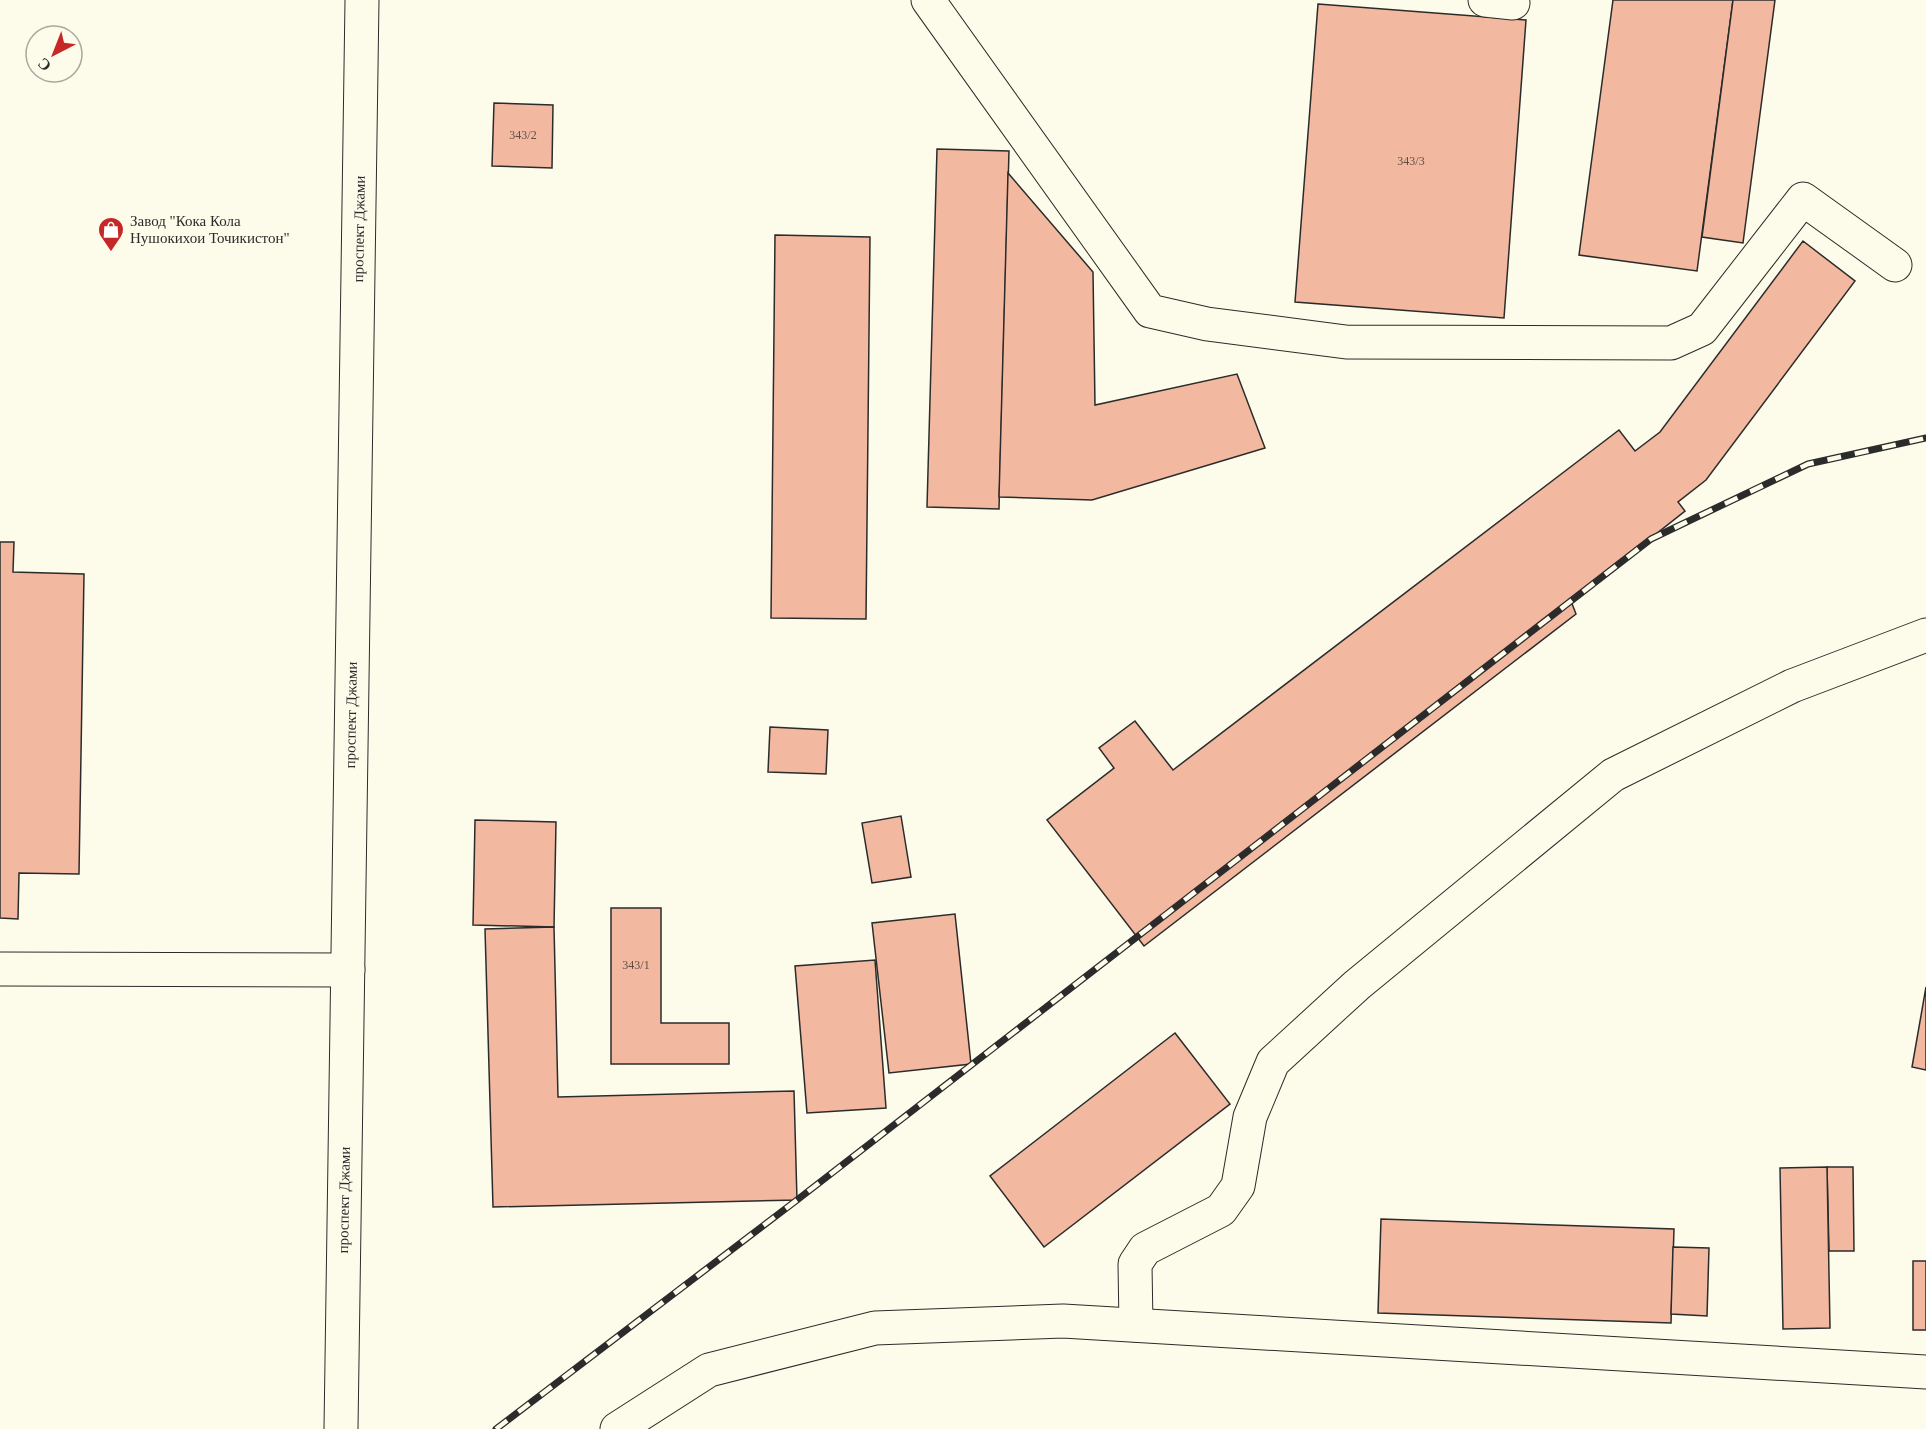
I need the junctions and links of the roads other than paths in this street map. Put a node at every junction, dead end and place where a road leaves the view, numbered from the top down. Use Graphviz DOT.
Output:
graph roads {
  1 [pos="362,0"];
  2 [pos="928,0"];
  3 [pos="1895,265"];
  4 [pos="1926,635"];
  5 [pos="0,969"];
  6 [pos="348,970"];
  7 [pos="1136,1325"];
  8 [pos="1926,1372"];
  9 [pos="340,1429"];
  10 [pos="617,1429"];
  1 -- 6 [label="street, проспект Джами"];
  2 -- 3 [label="street"];
  4 -- 7 [label="street"];
  5 -- 6 [label="street"];
  6 -- 9 [label="street, проспект Джами"];
  7 -- 8 [label="street"];
  7 -- 10 [label="street"];
}
